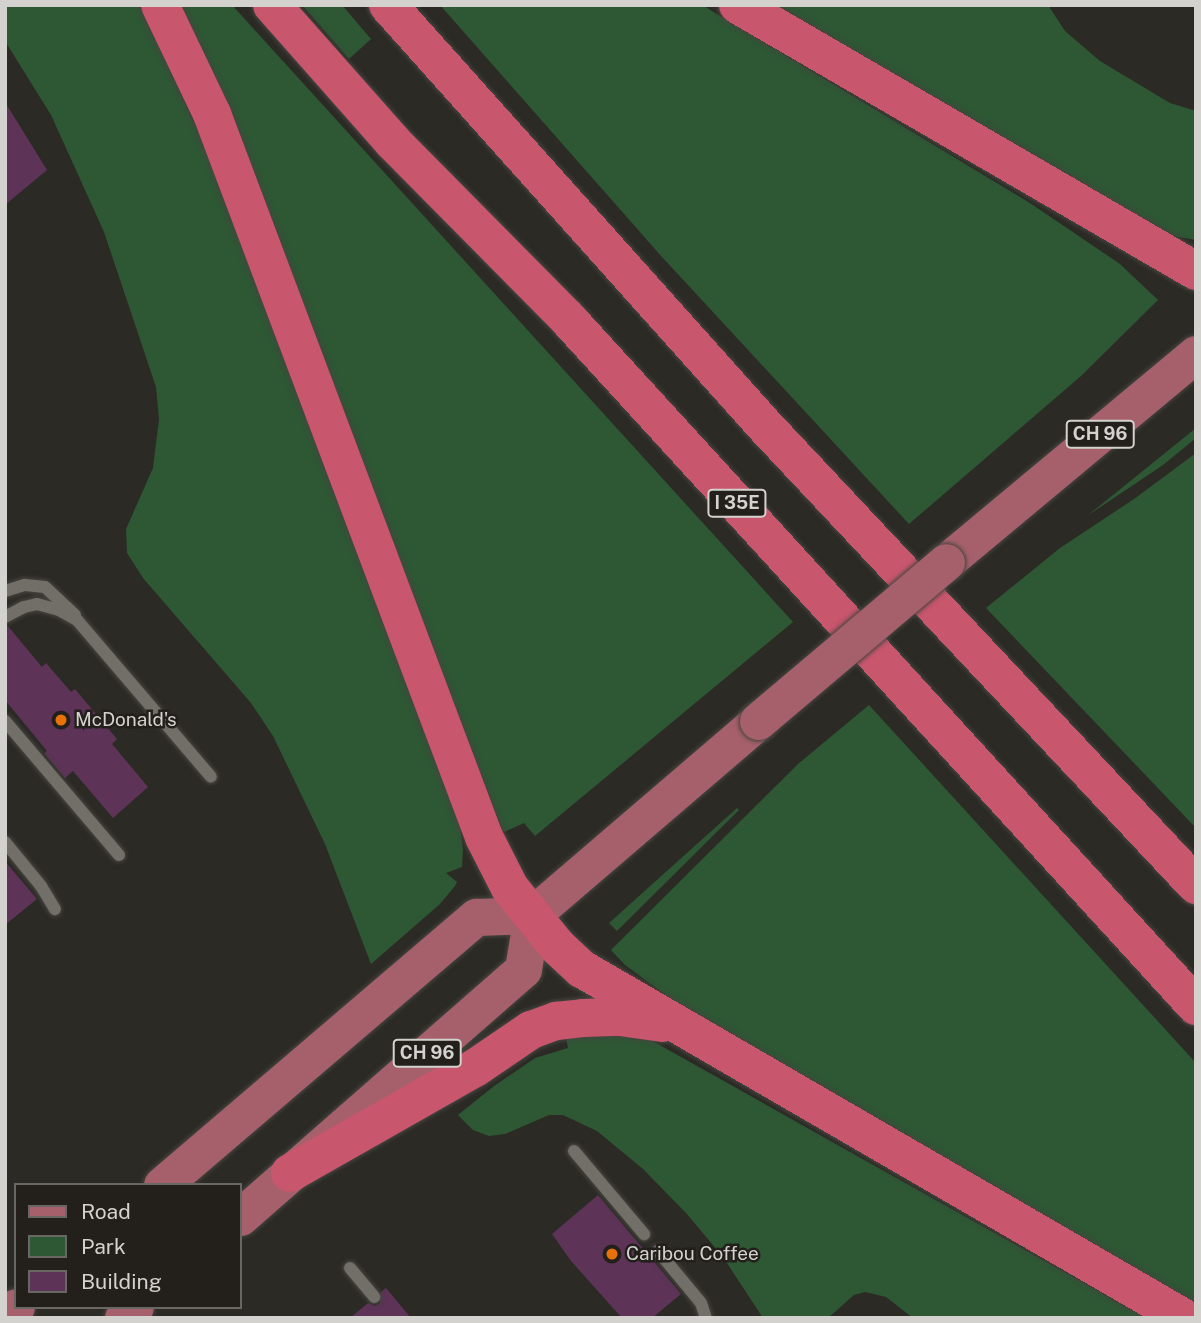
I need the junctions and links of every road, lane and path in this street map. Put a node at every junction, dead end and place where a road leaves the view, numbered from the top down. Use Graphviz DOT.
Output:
graph roads {
  1 [pos="160,5"];
  2 [pos="272,5"];
  3 [pos="388,5"];
  4 [pos="738,5"];
  5 [pos="1196,271"];
  6 [pos="1196,354"];
  7 [pos="5,591"];
  8 [pos="5,617"];
  9 [pos="88,631"];
  10 [pos="5,721"];
  11 [pos="211,777"];
  12 [pos="5,842"];
  13 [pos="119,855"];
  14 [pos="1196,885"];
  15 [pos="55,909"];
  16 [pos="532,915"];
  17 [pos="1196,1006"];
  18 [pos="678,1025"];
  19 [pos="574,1151"];
  20 [pos="290,1173"];
  21 [pos="164,1183"];
  22 [pos="242,1215"];
  23 [pos="644,1234"];
  24 [pos="658,1251"];
  25 [pos="350,1268"];
  26 [pos="374,1297"];
  27 [pos="706,1318"];
  28 [pos="1184,1318"];
  1 -- 16 [label="highway"];
  2 -- 17 [label="highway, I 35E"];
  3 -- 14 [label="highway"];
  4 -- 5 [label="highway"];
  6 -- 16 [label="main road, CH 96, bridge"];
  7 -- 9 [label="lane"];
  8 -- 9 [label="lane"];
  9 -- 11 [label="lane"];
  10 -- 13 [label="lane"];
  12 -- 15 [label="lane"];
  16 -- 18 [label="highway"];
  16 -- 20 [label="main road, CH 96"];
  16 -- 21 [label="main road"];
  18 -- 20 [label="highway"];
  18 -- 28 [label="highway"];
  19 -- 23 [label="lane"];
  20 -- 22 [label="main road, CH 96"];
  24 -- 27 [label="lane"];
  25 -- 26 [label="lane"];
}
